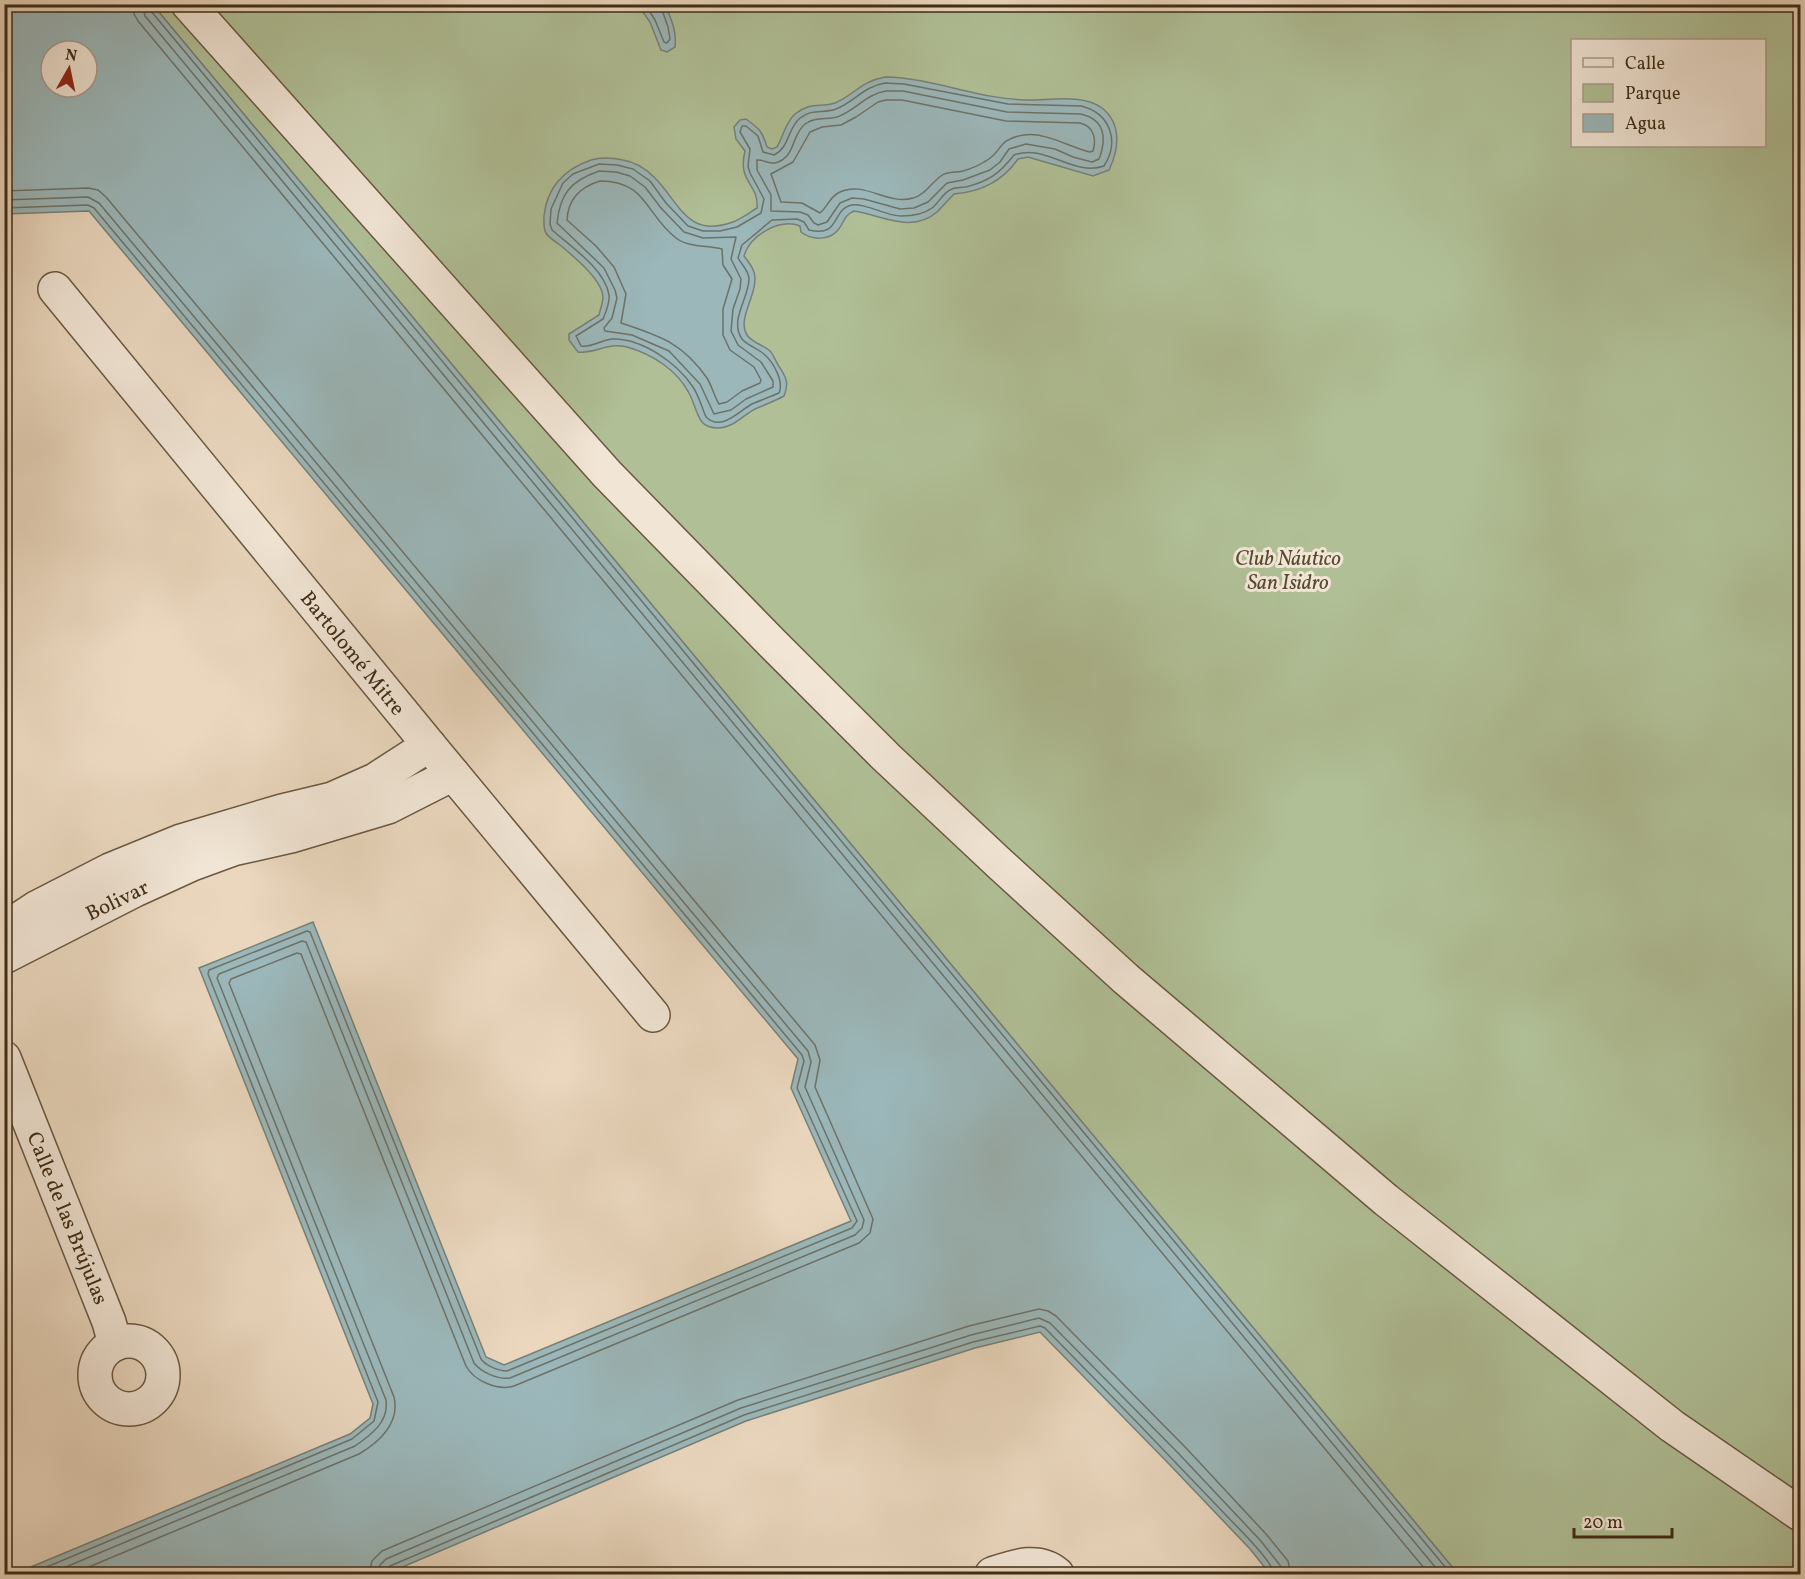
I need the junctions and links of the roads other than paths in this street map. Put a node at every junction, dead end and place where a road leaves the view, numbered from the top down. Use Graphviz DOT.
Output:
graph roads {
  1 [pos="188,4"];
  2 [pos="56,289"];
  3 [pos="429,745"];
  4 [pos="453,774"];
  5 [pos="230,838"];
  6 [pos="4,929"];
  7 [pos="4,957"];
  8 [pos="653,1015"];
  9 [pos="4,1058"];
  10 [pos="115,1344"];
  11 [pos="1800,1514"];
  12 [pos="1045,1569"];
  13 [pos="992,1575"];
  1 -- 11 [label="street"];
  2 -- 3 [label="street, Bartolomé Mitre"];
  3 -- 4 [label="street, Bartolomé Mitre"];
  3 -- 5 [label="street, Bolivar"];
  4 -- 5 [label="street, Bolivar"];
  4 -- 8 [label="street, Bartolomé Mitre"];
  5 -- 6 [label="street, Bolivar"];
  5 -- 7 [label="street, Bolivar"];
  9 -- 10 [label="street, Calle de las Brújulas"];
  12 -- 13 [label="street"];
}
